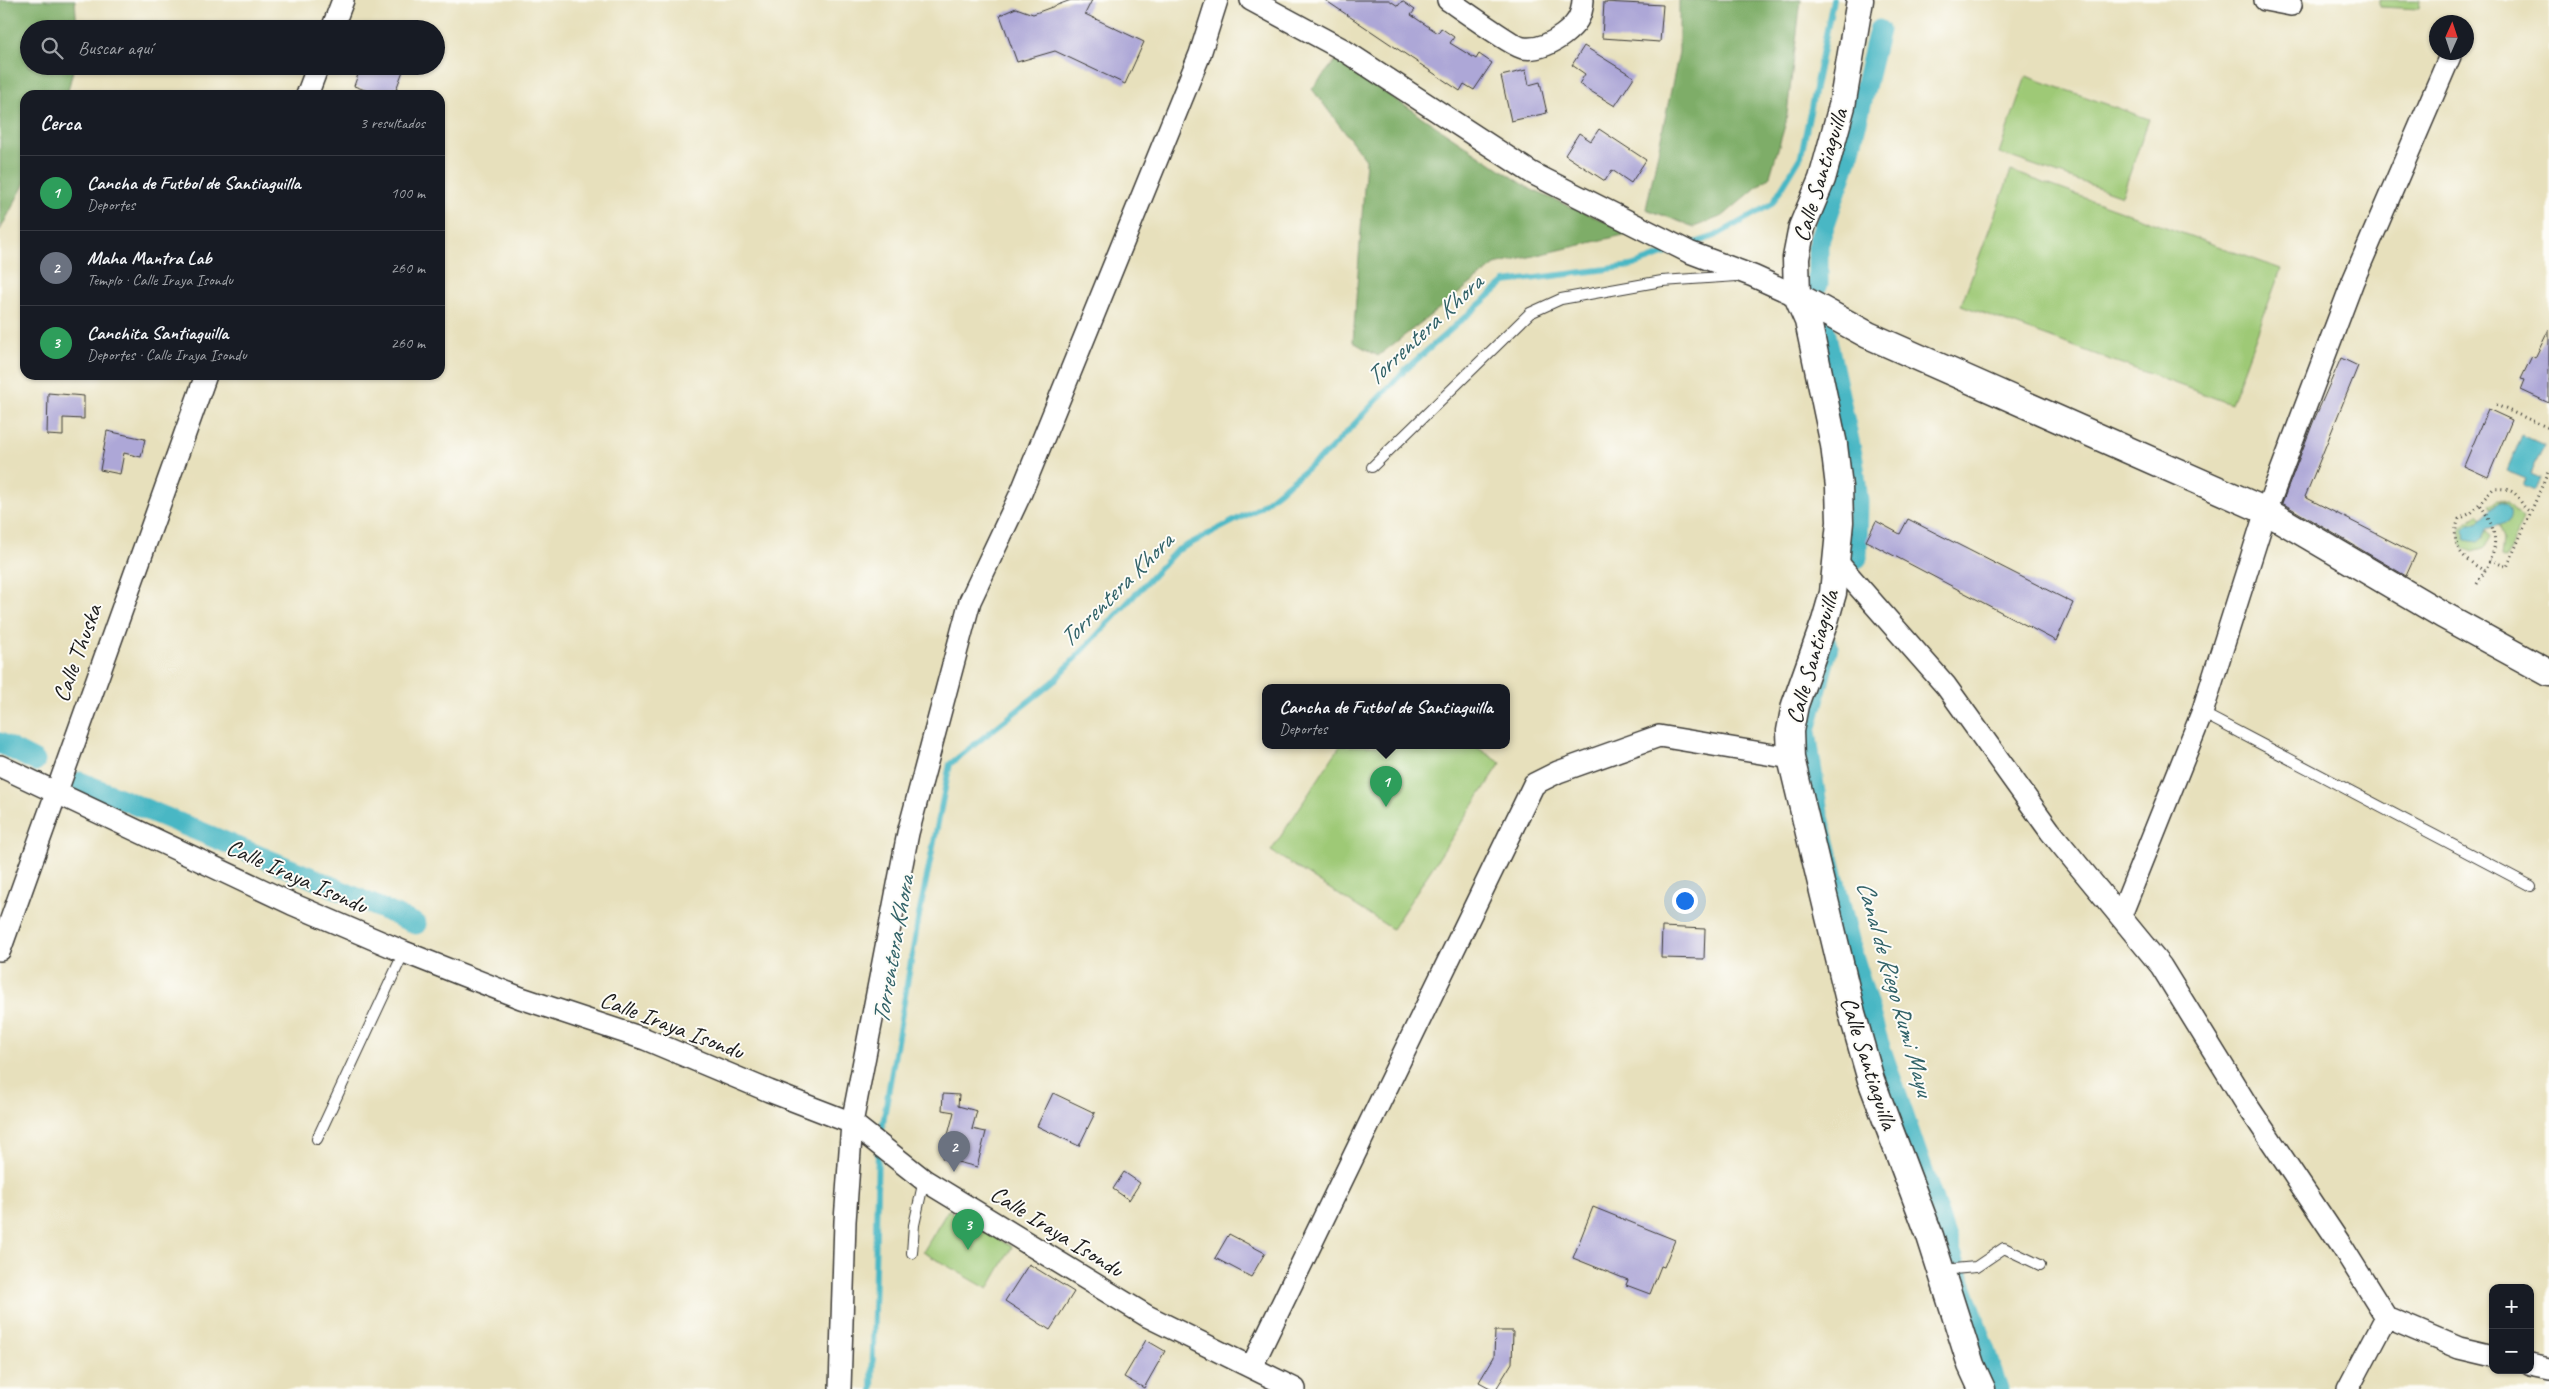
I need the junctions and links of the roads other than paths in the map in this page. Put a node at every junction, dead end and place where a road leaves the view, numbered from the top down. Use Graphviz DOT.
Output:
graph roads {
  1 [pos="343,0"];
  2 [pos="1218,0"];
  3 [pos="1251,0"];
  4 [pos="1448,0"];
  5 [pos="1583,0"];
  6 [pos="1860,0"];
  7 [pos="2265,0"];
  8 [pos="2291,5"];
  9 [pos="335,20"];
  10 [pos="2448,60"];
  11 [pos="315,75"];
  12 [pos="309,90"];
  13 [pos="1753,276"];
  14 [pos="1797,296"];
  15 [pos="204,380"];
  16 [pos="1372,467"];
  17 [pos="2266,511"];
  18 [pos="1837,562"];
  19 [pos="2549,673"];
  20 [pos="2202,713"];
  21 [pos="1790,758"];
  22 [pos="0,766"];
  23 [pos="55,792"];
  24 [pos="2531,886"];
  25 [pos="2121,915"];
  26 [pos="0,950"];
  27 [pos="404,952"];
  28 [pos="852,1123"];
  29 [pos="317,1139"];
  30 [pos="924,1180"];
  31 [pos="912,1254"];
  32 [pos="2040,1265"];
  33 [pos="1941,1270"];
  34 [pos="2386,1317"];
  35 [pos="2489,1355"];
  36 [pos="1252,1366"];
  37 [pos="2534,1366"];
  38 [pos="2549,1370"];
  39 [pos="840,1389"];
  40 [pos="1295,1389"];
  41 [pos="1982,1389"];
  42 [pos="2348,1389"];
  1 -- 9 [label="street"];
  2 -- 28 [label="street"];
  3 -- 13 [label="street"];
  4 -- 5 [label="street"];
  6 -- 14 [label="street, Calle Santiaguilla"];
  7 -- 8 [label="street"];
  10 -- 17 [label="street"];
  11 -- 12 [label="street"];
  13 -- 14 [label="street"];
  13 -- 16 [label="lane"];
  14 -- 17 [label="street"];
  14 -- 18 [label="street, Calle Santiaguilla"];
  15 -- 23 [label="street, Calle Thuska"];
  17 -- 19 [label="street"];
  17 -- 20 [label="street"];
  18 -- 21 [label="street, Calle Santiaguilla"];
  18 -- 25 [label="street"];
  20 -- 24 [label="lane"];
  20 -- 25 [label="street"];
  21 -- 33 [label="street, Calle Santiaguilla"];
  21 -- 36 [label="street"];
  22 -- 23 [label="street, Calle Iraya Isondu"];
  23 -- 26 [label="street, Calle Thuska"];
  23 -- 27 [label="street, Calle Iraya Isondu"];
  25 -- 34 [label="street"];
  27 -- 28 [label="street, Calle Iraya Isondu"];
  27 -- 29 [label="lane"];
  28 -- 30 [label="street, Calle Iraya Isondu"];
  28 -- 39 [label="street"];
  30 -- 31 [label="lane"];
  30 -- 36 [label="street, Calle Iraya Isondu"];
  32 -- 33 [label="lane"];
  33 -- 41 [label="street, Calle Santiaguilla"];
  34 -- 35 [label="street"];
  34 -- 42 [label="street"];
  36 -- 40 [label="street, Calle Iraya Isondu"];
  37 -- 38 [label="street"];
}
